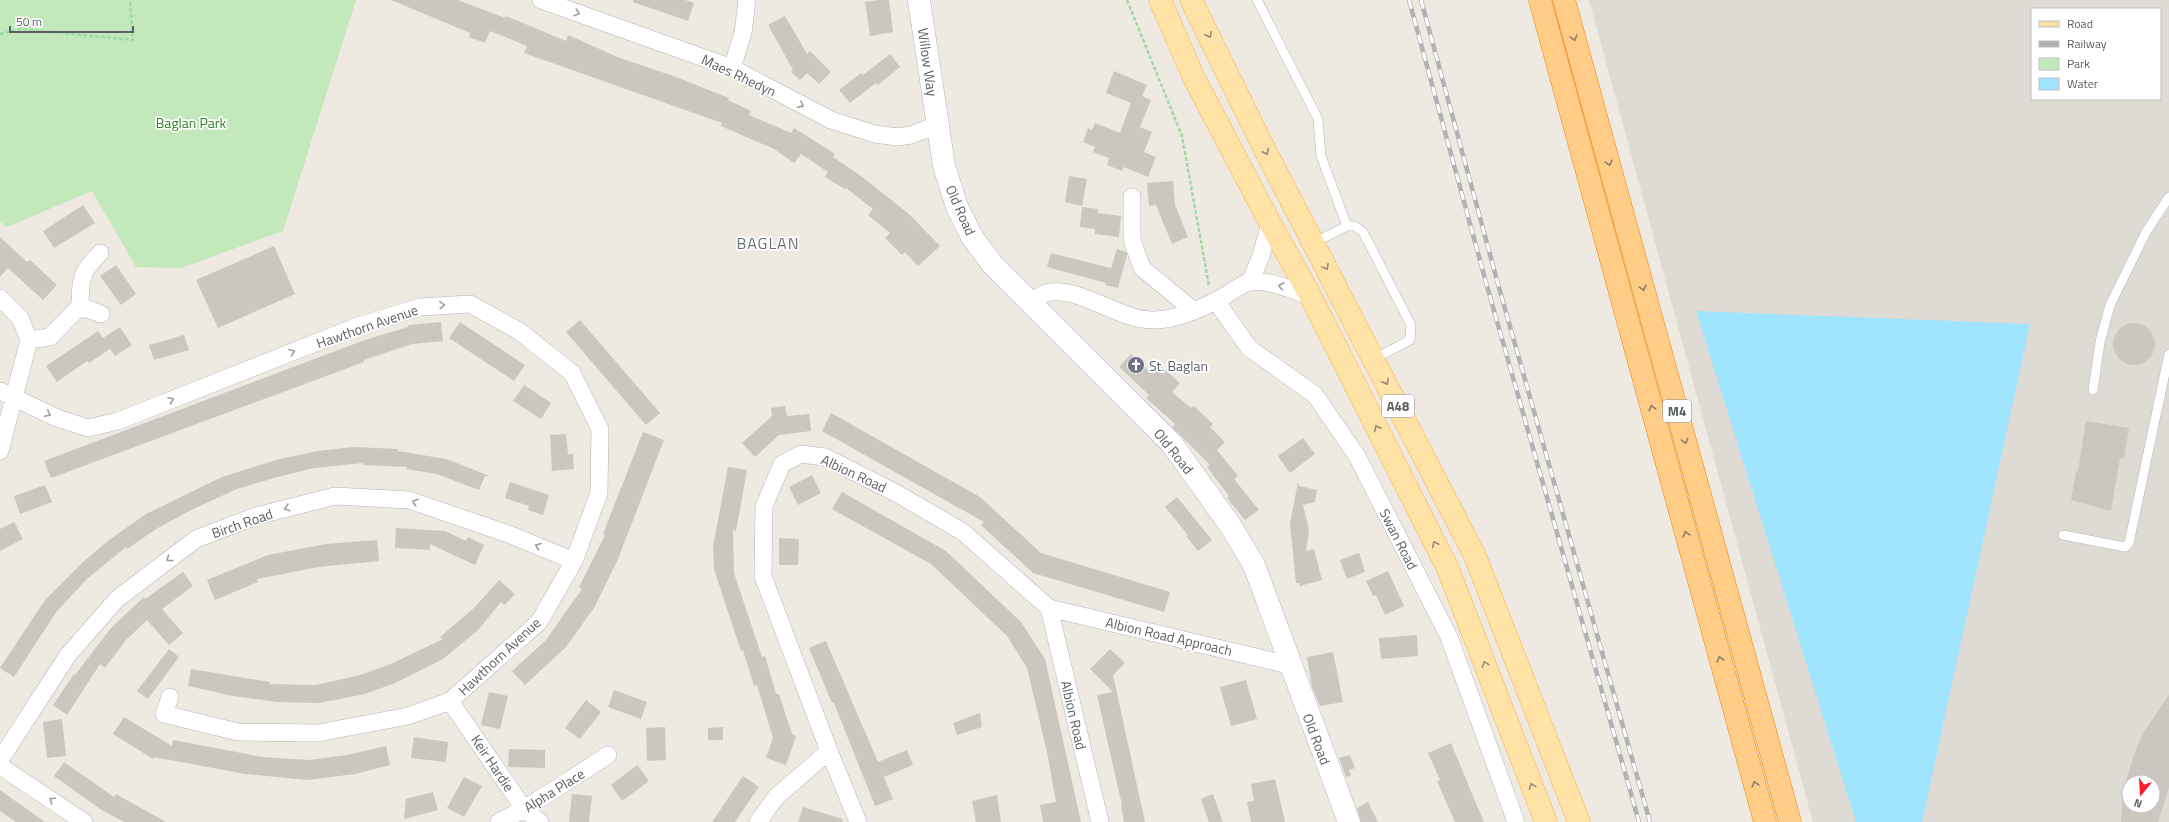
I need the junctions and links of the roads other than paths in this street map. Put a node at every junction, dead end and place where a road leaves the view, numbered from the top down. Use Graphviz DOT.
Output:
graph roads {
  1 [pos="540,0"];
  2 [pos="747,0"];
  3 [pos="919,0"];
  4 [pos="1160,0"];
  5 [pos="1191,0"];
  6 [pos="1257,0"];
  7 [pos="1540,0"];
  8 [pos="1564,0"];
  9 [pos="732,68"];
  10 [pos="937,125"];
  11 [pos="1132,197"];
  12 [pos="2169,197"];
  13 [pos="1270,223"];
  14 [pos="1348,226"];
  15 [pos="1313,243"];
  16 [pos="100,253"];
  17 [pos="1250,282"];
  18 [pos="1311,297"];
  19 [pos="0,298"];
  20 [pos="1216,301"];
  21 [pos="1030,302"];
  22 [pos="80,306"];
  23 [pos="1193,310"];
  24 [pos="100,314"];
  25 [pos="29,340"];
  26 [pos="2169,354"];
  27 [pos="1374,359"];
  28 [pos="2093,390"];
  29 [pos="6,394"];
  30 [pos="0,451"];
  31 [pos="2063,535"];
  32 [pos="574,562"];
  33 [pos="1049,608"];
  34 [pos="1289,665"];
  35 [pos="170,697"];
  36 [pos="450,701"];
  37 [pos="829,751"];
  38 [pos="608,755"];
  39 [pos="0,760"];
  40 [pos="0,766"];
  41 [pos="524,809"];
  42 [pos="84,822"];
  43 [pos="499,822"];
  44 [pos="540,822"];
  45 [pos="758,822"];
  46 [pos="858,822"];
  47 [pos="1100,822"];
  48 [pos="1349,822"];
  49 [pos="1516,822"];
  50 [pos="1546,822"];
  51 [pos="1579,822"];
  52 [pos="1765,822"];
  53 [pos="1790,822"];
  1 -- 9 [label="street, Maes Rhedyn, one-way"];
  2 -- 9 [label="street"];
  3 -- 10 [label="street, Willow Way"];
  4 -- 13 [label="main road, A48"];
  5 -- 15 [label="main road, A48, one-way"];
  6 -- 14 [label="lane"];
  52 -- 7 [label="highway, M4, one-way"];
  8 -- 53 [label="highway, M4, one-way"];
  9 -- 10 [label="street, Maes Rhedyn, one-way"];
  10 -- 21 [label="street, Old Road"];
  11 -- 23 [label="street"];
  12 -- 28 [label="lane"];
  13 -- 17 [label="street"];
  13 -- 18 [label="main road, A48"];
  14 -- 15 [label="lane"];
  14 -- 27 [label="lane"];
  15 -- 27 [label="main road, A48, one-way"];
  16 -- 22 [label="street"];
  18 -- 17 [label="street, one-way"];
  17 -- 20 [label="street"];
  50 -- 18 [label="main road, A48, one-way"];
  19 -- 25 [label="street"];
  20 -- 23 [label="street"];
  20 -- 49 [label="street, Swan Road"];
  21 -- 23 [label="street"];
  21 -- 34 [label="street, Old Road"];
  22 -- 24 [label="street"];
  22 -- 25 [label="street"];
  25 -- 29 [label="street"];
  26 -- 31 [label="lane"];
  27 -- 51 [label="main road, A48, one-way"];
  29 -- 30 [label="street"];
  29 -- 32 [label="street, Hawthorn Avenue, one-way"];
  32 -- 36 [label="street, Hawthorn Avenue"];
  32 -- 39 [label="street, Birch Road, one-way"];
  33 -- 34 [label="street, Albion Road Approach"];
  33 -- 37 [label="street, Albion Road"];
  33 -- 47 [label="street, Albion Road"];
  34 -- 48 [label="street, Old Road"];
  35 -- 36 [label="street"];
  36 -- 41 [label="street, Keir Hardie"];
  37 -- 45 [label="street"];
  37 -- 46 [label="street, Albion Road"];
  38 -- 41 [label="street, Alpha Place"];
  42 -- 40 [label="street, one-way"];
  41 -- 43 [label="street, Alpha Place"];
  41 -- 44 [label="street, Keir Hardie"];
}
